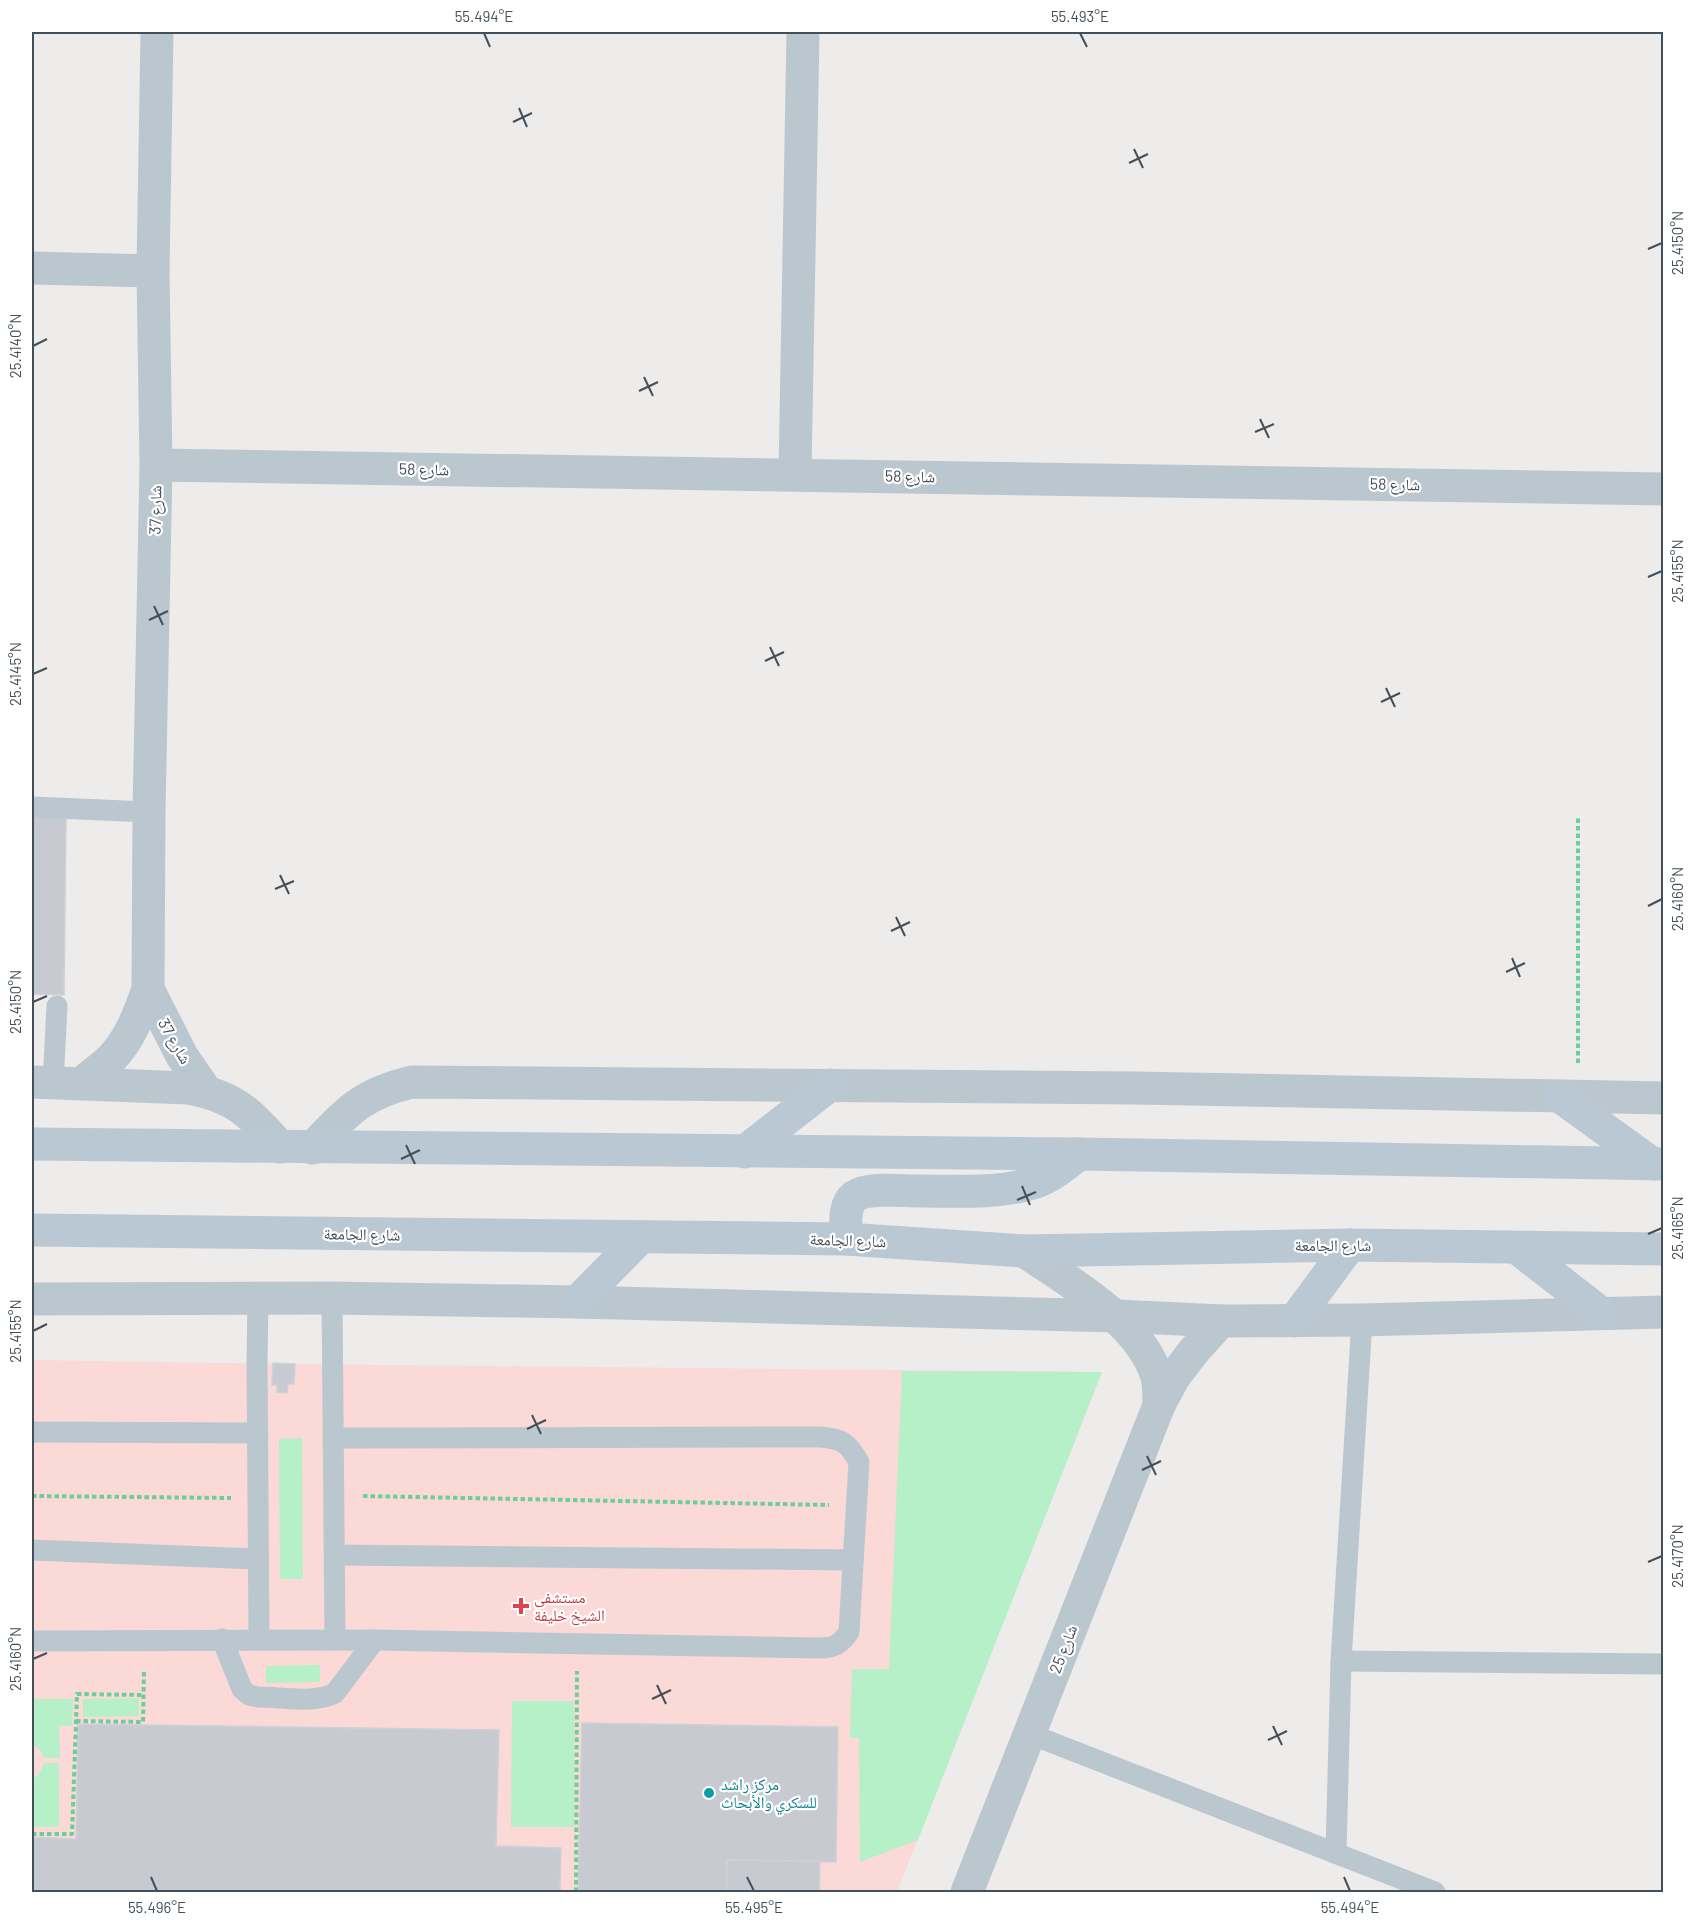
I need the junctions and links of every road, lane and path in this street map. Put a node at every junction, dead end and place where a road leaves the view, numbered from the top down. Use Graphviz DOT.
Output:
graph roads {
  1 [pos="157,32"];
  2 [pos="803,32"];
  3 [pos="32,268"];
  4 [pos="153,271"];
  5 [pos="156,465"];
  6 [pos="795,474"];
  7 [pos="1664,489"];
  8 [pos="32,807"];
  9 [pos="149,812"];
  10 [pos="1578,816"];
  11 [pos="148,989"];
  12 [pos="57,1006"];
  13 [pos="55,1083"];
  14 [pos="830,1085"];
  15 [pos="206,1091"];
  16 [pos="1568,1096"];
  17 [pos="1664,1098"];
  18 [pos="32,1144"];
  19 [pos="296,1147"];
  20 [pos="744,1152"];
  21 [pos="1079,1154"];
  22 [pos="1658,1164"];
  23 [pos="32,1230"];
  24 [pos="641,1237"];
  25 [pos="846,1239"];
  26 [pos="1350,1245"];
  27 [pos="1516,1248"];
  28 [pos="1664,1249"];
  29 [pos="1024,1251"];
  30 [pos="258,1298"];
  31 [pos="332,1298"];
  32 [pos="32,1299"];
  33 [pos="578,1302"];
  34 [pos="1664,1312"];
  35 [pos="1601,1313"];
  36 [pos="1117,1316"];
  37 [pos="1362,1320"];
  38 [pos="1221,1321"];
  39 [pos="1294,1321"];
  40 [pos="1159,1405"];
  41 [pos="32,1432"];
  42 [pos="258,1433"];
  43 [pos="333,1438"];
  44 [pos="32,1496"];
  45 [pos="334,1496"];
  46 [pos="258,1499"];
  47 [pos="857,1506"];
  48 [pos="32,1550"];
  49 [pos="335,1555"];
  50 [pos="258,1559"];
  51 [pos="854,1560"];
  52 [pos="222,1639"];
  53 [pos="259,1639"];
  54 [pos="145,1640"];
  55 [pos="335,1640"];
  56 [pos="375,1640"];
  57 [pos="32,1641"];
  58 [pos="577,1643"];
  59 [pos="1341,1661"];
  60 [pos="1664,1664"];
  61 [pos="144,1695"];
  62 [pos="76,1721"];
  63 [pos="1030,1734"];
  64 [pos="32,1834"];
  65 [pos="1336,1853"];
  66 [pos="576,1893"];
  67 [pos="967,1893"];
  68 [pos="1435,1893"];
  1 -- 4 [label="street, شارع 37"];
  2 -- 6 [label="street"];
  3 -- 4 [label="street"];
  4 -- 5 [label="street, شارع 37"];
  5 -- 6 [label="street, شارع 58"];
  5 -- 9 [label="street, شارع 37"];
  6 -- 7 [label="street, شارع 58"];
  8 -- 9 [label="lane"];
  9 -- 11 [label="street, شارع 37"];
  10 -- 16 [label="path"];
  11 -- 13 [label="street, شارع 37"];
  11 -- 15 [label="street, شارع 37"];
  12 -- 13 [label="lane"];
  13 -- 15 [label="street"];
  14 -- 16 [label="street"];
  14 -- 19 [label="street"];
  14 -- 20 [label="main road"];
  15 -- 19 [label="street"];
  16 -- 17 [label="street"];
  16 -- 22 [label="main road"];
  18 -- 19 [label="main road"];
  19 -- 20 [label="main road"];
  20 -- 21 [label="main road"];
  21 -- 22 [label="main road"];
  21 -- 25 [label="main road"];
  23 -- 24 [label="main road, شارع الجامعة"];
  24 -- 25 [label="main road, شارع الجامعة"];
  24 -- 33 [label="main road"];
  25 -- 29 [label="main road, شارع الجامعة"];
  26 -- 27 [label="main road, شارع الجامعة"];
  26 -- 29 [label="main road, شارع الجامعة"];
  26 -- 39 [label="main road"];
  27 -- 28 [label="main road, شارع الجامعة"];
  27 -- 35 [label="main road"];
  29 -- 36 [label="street, شارع 25"];
  30 -- 31 [label="street"];
  30 -- 32 [label="street"];
  30 -- 42 [label="lane"];
  31 -- 33 [label="street"];
  31 -- 43 [label="lane"];
  33 -- 36 [label="street"];
  34 -- 35 [label="street"];
  35 -- 37 [label="street"];
  36 -- 38 [label="street"];
  36 -- 40 [label="street, شارع 25"];
  37 -- 39 [label="street"];
  37 -- 59 [label="lane"];
  38 -- 39 [label="street"];
  38 -- 40 [label="street, شارع 25"];
  40 -- 63 [label="street, شارع 25"];
  41 -- 42 [label="lane"];
  42 -- 46 [label="lane"];
  43 -- 45 [label="lane"];
  43 -- 47 [label="lane"];
  44 -- 46 [label="path"];
  45 -- 47 [label="path"];
  45 -- 49 [label="lane"];
  46 -- 50 [label="lane"];
  47 -- 51 [label="lane"];
  48 -- 50 [label="lane"];
  49 -- 51 [label="lane"];
  49 -- 55 [label="lane"];
  50 -- 53 [label="lane"];
  51 -- 58 [label="lane"];
  52 -- 53 [label="lane"];
  52 -- 54 [label="lane"];
  52 -- 56 [label="lane"];
  53 -- 55 [label="lane"];
  54 -- 57 [label="lane"];
  54 -- 61 [label="path"];
  55 -- 56 [label="lane"];
  56 -- 58 [label="lane"];
  58 -- 66 [label="path"];
  59 -- 60 [label="lane"];
  59 -- 65 [label="lane"];
  61 -- 62 [label="path"];
  61 -- 62 [label="path"];
  62 -- 64 [label="path"];
  63 -- 65 [label="lane"];
  63 -- 67 [label="street, شارع 25"];
  65 -- 68 [label="lane"];
}
